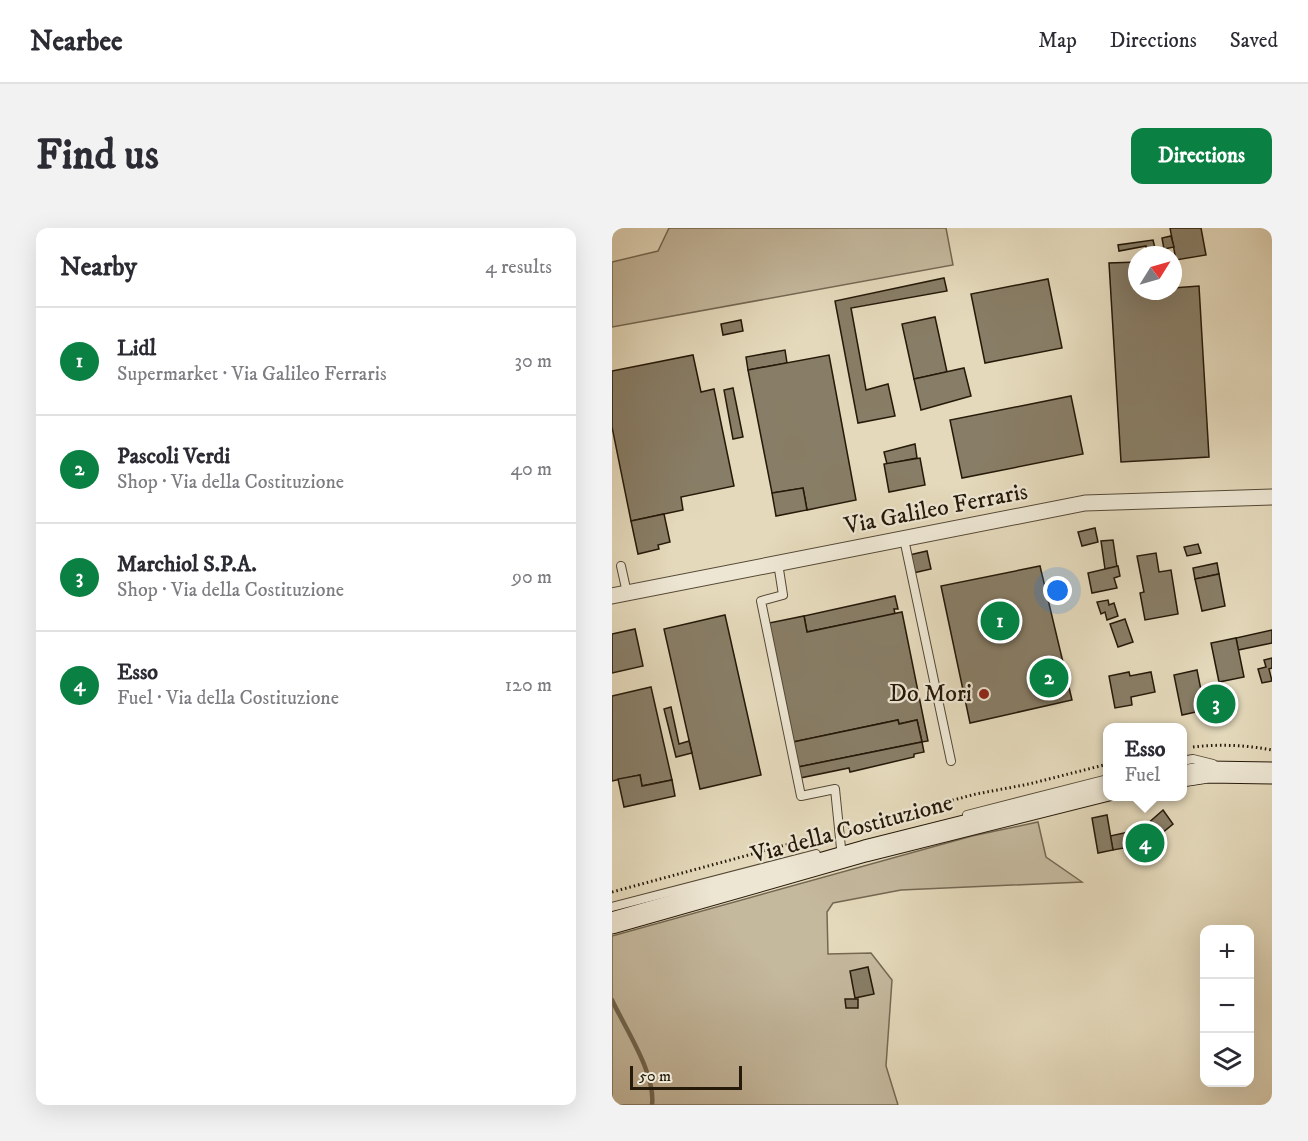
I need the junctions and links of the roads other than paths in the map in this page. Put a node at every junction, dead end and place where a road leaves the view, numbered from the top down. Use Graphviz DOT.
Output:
graph roads {
  1 [pos="1272,497"];
  2 [pos="904,538"];
  3 [pos="778,563"];
  4 [pos="621,566"];
  5 [pos="620,594"];
  6 [pos="1187,760"];
  7 [pos="951,761"];
  8 [pos="1237,771"];
  9 [pos="1271,773"];
  10 [pos="1187,775"];
  11 [pos="1103,779"];
  12 [pos="1103,791"];
  13 [pos="955,818"];
  14 [pos="852,845"];
  15 [pos="841,848"];
  16 [pos="612,907"];
  17 [pos="612,923"];
  1 -- 2 [label="street, Via Galileo Ferraris"];
  2 -- 3 [label="street, Via Galileo Ferraris"];
  2 -- 7 [label="lane"];
  3 -- 5 [label="street, Via Galileo Ferraris"];
  3 -- 15 [label="lane"];
  4 -- 5 [label="lane"];
  6 -- 8 [label="lane"];
  8 -- 9 [label="main road"];
  8 -- 10 [label="main road"];
  11 -- 13 [label="lane, Via della Costituzione"];
  12 -- 17 [label="main road, Via della Costituzione"];
  14 -- 15 [label="lane, Via della Costituzione"];
  15 -- 16 [label="lane, Via della Costituzione"];
}
